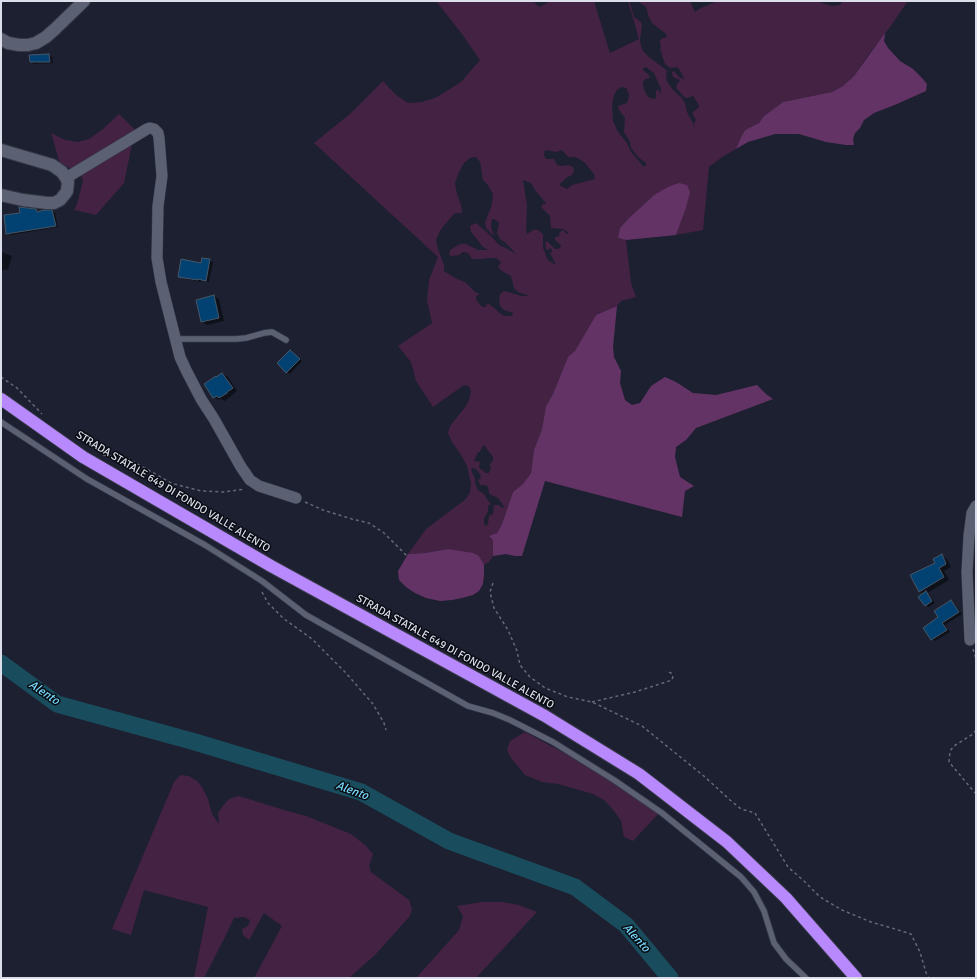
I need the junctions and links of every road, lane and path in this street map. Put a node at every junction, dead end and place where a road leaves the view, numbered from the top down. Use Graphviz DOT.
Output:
graph roads {
  1 [pos="84,1"];
  2 [pos="1,40"];
  3 [pos="1,150"];
  4 [pos="66,178"];
  5 [pos="1,195"];
  6 [pos="175,339"];
  7 [pos="286,340"];
  8 [pos="1,377"];
  9 [pos="1,399"];
  10 [pos="46,418"];
  11 [pos="1,422"];
  12 [pos="100,455"];
  13 [pos="259,486"];
  14 [pos="296,498"];
  15 [pos="976,506"];
  16 [pos="406,556"];
  17 [pos="254,576"];
  18 [pos="493,583"];
  19 [pos="970,640"];
  20 [pos="666,672"];
  21 [pos="592,702"];
  22 [pos="386,730"];
  23 [pos="976,730"];
  24 [pos="976,794"];
  25 [pos="806,978"];
  26 [pos="856,978"];
  27 [pos="930,978"];
  1 -- 2 [label="main road"];
  3 -- 4 [label="main road"];
  4 -- 5 [label="main road"];
  4 -- 6 [label="street"];
  6 -- 7 [label="lane"];
  6 -- 13 [label="street"];
  8 -- 10 [label="path"];
  9 -- 26 [label="highway, STRADA STATALE 649 DI FONDO VALLE ALENTO"];
  11 -- 17 [label="lane"];
  12 -- 13 [label="path"];
  13 -- 14 [label="street"];
  14 -- 16 [label="path"];
  15 -- 19 [label="street"];
  17 -- 22 [label="path"];
  17 -- 25 [label="lane"];
  18 -- 21 [label="path"];
  20 -- 21 [label="path"];
  21 -- 27 [label="path"];
  23 -- 24 [label="path"];
}
